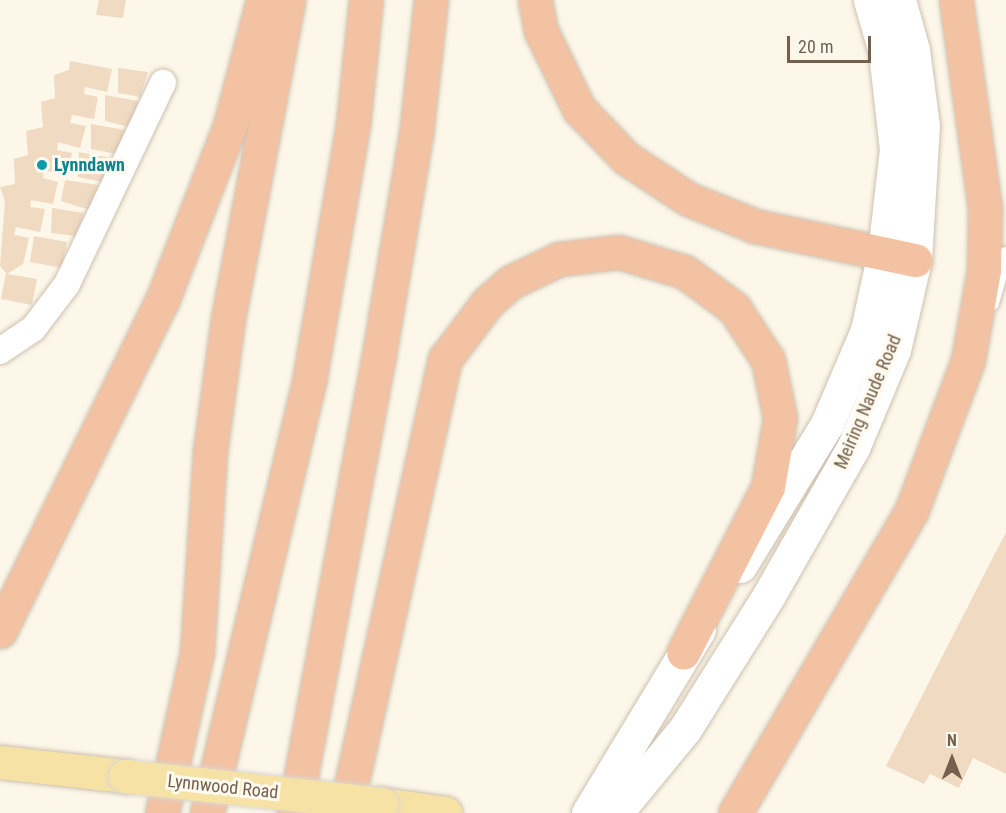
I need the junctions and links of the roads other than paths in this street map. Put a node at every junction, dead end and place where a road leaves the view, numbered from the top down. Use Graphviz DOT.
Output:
graph roads {
  1 [pos="263,0"];
  2 [pos="288,0"];
  3 [pos="366,0"];
  4 [pos="431,0"];
  5 [pos="535,0"];
  6 [pos="870,0"];
  7 [pos="899,0"];
  8 [pos="956,0"];
  9 [pos="163,84"];
  10 [pos="1006,254"];
  11 [pos="899,257"];
  12 [pos="0,351"];
  13 [pos="968,360"];
  14 [pos="0,631"];
  15 [pos="683,653"];
  16 [pos="0,762"];
  17 [pos="162,813"];
  18 [pos="207,813"];
  19 [pos="294,813"];
  20 [pos="345,813"];
  21 [pos="445,813"];
  22 [pos="588,813"];
  23 [pos="616,813"];
  24 [pos="735,813"];
  1 -- 14 [label="highway"];
  2 -- 17 [label="highway"];
  3 -- 18 [label="highway"];
  4 -- 19 [label="highway"];
  5 -- 11 [label="highway"];
  6 -- 11 [label="main road, Meiring Naude Road"];
  7 -- 11 [label="main road, Meiring Naude Road"];
  8 -- 13 [label="highway"];
  9 -- 12 [label="street"];
  10 -- 13 [label="lane"];
  11 -- 15 [label="main road, Meiring Naude Road"];
  11 -- 23 [label="main road, Meiring Naude Road"];
  13 -- 24 [label="highway"];
  15 -- 20 [label="highway"];
  15 -- 22 [label="main road, Meiring Naude Road"];
  16 -- 21 [label="main road, Lynnwood Road, bridge"];
}
